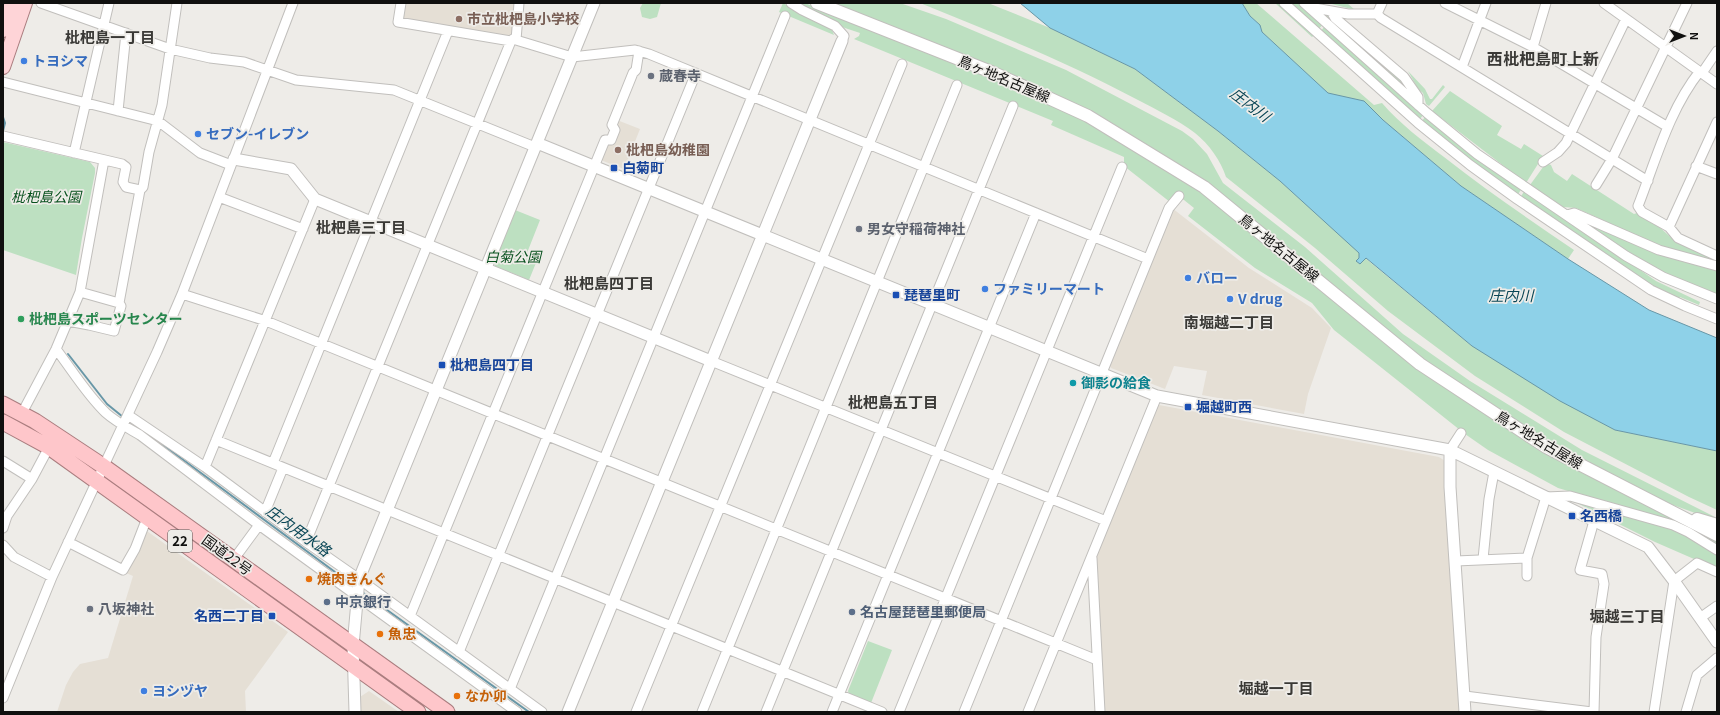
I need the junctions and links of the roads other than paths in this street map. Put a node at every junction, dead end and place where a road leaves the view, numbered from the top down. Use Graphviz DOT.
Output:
graph roads {
  1 [pos="12,3"];
  2 [pos="25,3"];
  3 [pos="41,3"];
  4 [pos="109,3"];
  5 [pos="177,3"];
  6 [pos="292,3"];
  7 [pos="401,3"];
  8 [pos="519,3"];
  9 [pos="594,3"];
  10 [pos="791,3"];
  11 [pos="817,3"];
  12 [pos="1284,3"];
  13 [pos="1382,3"];
  14 [pos="1445,3"];
  15 [pos="1486,3"];
  16 [pos="1546,3"];
  17 [pos="1604,3"];
  18 [pos="1687,3"];
  19 [pos="1307,5"];
  20 [pos="1332,11"];
  21 [pos="1377,14"];
  22 [pos="785,16"];
  23 [pos="1626,19"];
  24 [pos="1480,20"];
  25 [pos="104,25"];
  26 [pos="3,30"];
  27 [pos="448,31"];
  28 [pos="126,33"];
  29 [pos="514,40"];
  30 [pos="842,40"];
  31 [pos="1533,47"];
  32 [pos="1666,48"];
  33 [pos="170,49"];
  34 [pos="639,51"];
  35 [pos="1717,51"];
  36 [pos="572,57"];
  37 [pos="902,64"];
  38 [pos="3,67"];
  39 [pos="1462,67"];
  40 [pos="267,71"];
  41 [pos="1701,72"];
  42 [pos="696,73"];
  43 [pos="3,82"];
  44 [pos="1594,83"];
  45 [pos="1717,84"];
  46 [pos="957,85"];
  47 [pos="752,97"];
  48 [pos="420,101"];
  49 [pos="86,103"];
  50 [pos="1418,105"];
  51 [pos="1013,106"];
  52 [pos="1637,108"];
  53 [pos="118,111"];
  54 [pos="810,120"];
  55 [pos="158,121"];
  56 [pos="1717,122"];
  57 [pos="477,123"];
  58 [pos="1668,127"];
  59 [pos="1570,133"];
  60 [pos="3,136"];
  61 [pos="536,145"];
  62 [pos="869,145"];
  63 [pos="74,153"];
  64 [pos="1612,159"];
  65 [pos="104,160"];
  66 [pos="232,162"];
  67 [pos="1543,162"];
  68 [pos="1696,166"];
  69 [pos="594,167"];
  70 [pos="924,167"];
  71 [pos="1122,167"];
  72 [pos="1717,174"];
  73 [pos="1648,181"];
  74 [pos="1596,185"];
  75 [pos="648,189"];
  76 [pos="140,190"];
  77 [pos="979,190"];
  78 [pos="1179,196"];
  79 [pos="219,197"];
  80 [pos="315,199"];
  81 [pos="704,212"];
  82 [pos="1036,213"];
  83 [pos="1567,215"];
  84 [pos="371,222"];
  85 [pos="1669,227"];
  86 [pos="303,228"];
  87 [pos="762,236"];
  88 [pos="1093,237"];
  89 [pos="428,245"];
  90 [pos="1717,256"];
  91 [pos="1148,259"];
  92 [pos="822,260"];
  93 [pos="1717,266"];
  94 [pos="485,268"];
  95 [pos="877,283"];
  96 [pos="80,292"];
  97 [pos="543,292"];
  98 [pos="182,294"];
  99 [pos="1717,299"];
  100 [pos="119,303"];
  101 [pos="932,305"];
  102 [pos="597,314"];
  103 [pos="1717,319"];
  104 [pos="68,321"];
  105 [pos="266,321"];
  106 [pos="989,328"];
  107 [pos="653,338"];
  108 [pos="322,343"];
  109 [pos="56,349"];
  110 [pos="1047,351"];
  111 [pos="711,362"];
  112 [pos="378,366"];
  113 [pos="1102,373"];
  114 [pos="770,385"];
  115 [pos="436,390"];
  116 [pos="1157,396"];
  117 [pos="3,404"];
  118 [pos="826,408"];
  119 [pos="22,413"];
  120 [pos="493,413"];
  121 [pos="125,420"];
  122 [pos="3,422"];
  123 [pos="881,430"];
  124 [pos="1461,433"];
  125 [pos="548,436"];
  126 [pos="216,440"];
  127 [pos="49,446"];
  128 [pos="1450,450"];
  129 [pos="938,453"];
  130 [pos="604,459"];
  131 [pos="3,461"];
  132 [pos="273,463"];
  133 [pos="104,466"];
  134 [pos="205,468"];
  135 [pos="284,468"];
  136 [pos="1494,472"];
  137 [pos="996,476"];
  138 [pos="32,479"];
  139 [pos="97,482"];
  140 [pos="662,482"];
  141 [pos="329,486"];
  142 [pos="1546,497"];
  143 [pos="1051,498"];
  144 [pos="721,506"];
  145 [pos="387,510"];
  146 [pos="265,512"];
  147 [pos="1680,515"];
  148 [pos="147,518"];
  149 [pos="1106,521"];
  150 [pos="1594,521"];
  151 [pos="259,525"];
  152 [pos="1717,525"];
  153 [pos="1691,527"];
  154 [pos="3,528"];
  155 [pos="776,529"];
  156 [pos="444,533"];
  157 [pos="1717,535"];
  158 [pos="68,542"];
  159 [pos="306,542"];
  160 [pos="3,545"];
  161 [pos="1717,550"];
  162 [pos="831,551"];
  163 [pos="1092,555"];
  164 [pos="499,556"];
  165 [pos="1527,558"];
  166 [pos="1483,559"];
  167 [pos="234,560"];
  168 [pos="1456,560"];
  169 [pos="1717,572"];
  170 [pos="888,575"];
  171 [pos="1527,576"];
  172 [pos="52,577"];
  173 [pos="555,579"];
  174 [pos="359,580"];
  175 [pos="1674,581"];
  176 [pos="357,595"];
  177 [pos="946,598"];
  178 [pos="613,602"];
  179 [pos="1717,606"];
  180 [pos="410,616"];
  181 [pos="1700,618"];
  182 [pos="1001,621"];
  183 [pos="672,626"];
  184 [pos="1717,642"];
  185 [pos="1056,643"];
  186 [pos="353,646"];
  187 [pos="727,649"];
  188 [pos="459,652"];
  189 [pos="1717,658"];
  190 [pos="1097,660"];
  191 [pos="353,666"];
  192 [pos="782,671"];
  193 [pos="510,689"];
  194 [pos="839,694"];
  195 [pos="1099,695"];
  196 [pos="1464,696"];
  197 [pos="3,698"];
  198 [pos="1512,702"];
  199 [pos="1559,711"];
  200 [pos="356,712"];
  201 [pos="418,712"];
  202 [pos="447,712"];
  203 [pos="517,712"];
  204 [pos="542,712"];
  205 [pos="568,712"];
  206 [pos="636,712"];
  207 [pos="702,712"];
  208 [pos="766,712"];
  209 [pos="832,712"];
  210 [pos="882,712"];
  211 [pos="899,712"];
  212 [pos="964,712"];
  213 [pos="1028,712"];
  214 [pos="1092,712"];
  215 [pos="1100,712"];
  216 [pos="1465,712"];
  217 [pos="1512,712"];
  218 [pos="1593,712"];
  219 [pos="1654,712"];
  220 [pos="1686,712"];
  1 -- 26 [label="main road"];
  2 -- 38 [label="main road"];
  3 -- 25 [label="street"];
  4 -- 25 [label="street"];
  5 -- 33 [label="street"];
  6 -- 40 [label="street"];
  7 -- 27 [label="street"];
  8 -- 29 [label="street"];
  9 -- 36 [label="street"];
  10 -- 30 [label="street"];
  11 -- 147 [label="main road, 鳥ヶ地名古屋線"];
  12 -- 103 [label="street"];
  13 -- 21 [label="street"];
  14 -- 24 [label="street"];
  15 -- 24 [label="street"];
  16 -- 31 [label="street"];
  17 -- 23 [label="street"];
  18 -- 32 [label="street"];
  19 -- 20 [label="street"];
  19 -- 50 [label="street"];
  20 -- 21 [label="street"];
  20 -- 50 [label="street"];
  21 -- 39 [label="street"];
  22 -- 47 [label="street"];
  23 -- 32 [label="street"];
  23 -- 44 [label="street"];
  24 -- 31 [label="street"];
  24 -- 39 [label="street"];
  25 -- 28 [label="street"];
  25 -- 49 [label="street"];
  27 -- 29 [label="street"];
  27 -- 48 [label="street"];
  28 -- 33 [label="street"];
  28 -- 53 [label="street"];
  29 -- 36 [label="street"];
  29 -- 57 [label="street"];
  30 -- 54 [label="street"];
  31 -- 44 [label="street"];
  32 -- 41 [label="street"];
  32 -- 52 [label="street"];
  33 -- 40 [label="street"];
  33 -- 55 [label="street"];
  34 -- 36 [label="street"];
  34 -- 42 [label="street"];
  34 -- 69 [label="street"];
  35 -- 41 [label="street"];
  36 -- 61 [label="street"];
  37 -- 62 [label="street"];
  39 -- 59 [label="street"];
  40 -- 48 [label="street"];
  40 -- 66 [label="street"];
  41 -- 45 [label="street"];
  41 -- 58 [label="street"];
  42 -- 47 [label="street"];
  42 -- 75 [label="street"];
  43 -- 49 [label="street"];
  44 -- 52 [label="street"];
  44 -- 59 [label="street"];
  46 -- 70 [label="street"];
  47 -- 54 [label="street"];
  47 -- 81 [label="street"];
  48 -- 57 [label="street"];
  48 -- 84 [label="street"];
  49 -- 53 [label="street"];
  49 -- 63 [label="street"];
  50 -- 83 [label="street"];
  51 -- 77 [label="street"];
  52 -- 58 [label="street"];
  52 -- 64 [label="street"];
  53 -- 55 [label="street"];
  54 -- 62 [label="street"];
  54 -- 87 [label="street"];
  55 -- 66 [label="street"];
  55 -- 76 [label="street"];
  56 -- 68 [label="street"];
  57 -- 61 [label="street"];
  57 -- 89 [label="street"];
  58 -- 73 [label="street"];
  59 -- 64 [label="street"];
  59 -- 67 [label="street"];
  60 -- 63 [label="street"];
  61 -- 69 [label="street"];
  61 -- 94 [label="street"];
  62 -- 70 [label="street"];
  62 -- 92 [label="street"];
  63 -- 65 [label="street"];
  64 -- 73 [label="street"];
  64 -- 74 [label="street"];
  65 -- 76 [label="street"];
  65 -- 96 [label="street"];
  66 -- 79 [label="street"];
  66 -- 80 [label="street"];
  68 -- 72 [label="street"];
  68 -- 85 [label="street"];
  69 -- 75 [label="street"];
  69 -- 97 [label="street"];
  70 -- 77 [label="street"];
  70 -- 95 [label="street"];
  71 -- 88 [label="street"];
  73 -- 85 [label="street"];
  75 -- 81 [label="street"];
  75 -- 102 [label="street"];
  76 -- 100 [label="street"];
  77 -- 82 [label="street"];
  77 -- 101 [label="street"];
  78 -- 91 [label="street"];
  79 -- 86 [label="street"];
  79 -- 98 [label="street"];
  80 -- 84 [label="street"];
  80 -- 86 [label="street"];
  81 -- 87 [label="street"];
  81 -- 107 [label="street"];
  82 -- 88 [label="street"];
  82 -- 106 [label="street"];
  83 -- 93 [label="street"];
  83 -- 99 [label="street"];
  84 -- 89 [label="street"];
  84 -- 108 [label="street"];
  85 -- 90 [label="street"];
  86 -- 105 [label="street"];
  87 -- 92 [label="street"];
  87 -- 111 [label="street"];
  88 -- 91 [label="street"];
  88 -- 110 [label="street"];
  89 -- 94 [label="street"];
  89 -- 112 [label="street"];
  91 -- 113 [label="street"];
  92 -- 95 [label="street"];
  92 -- 114 [label="street"];
  94 -- 97 [label="street"];
  94 -- 115 [label="street"];
  95 -- 101 [label="street"];
  95 -- 118 [label="street"];
  96 -- 100 [label="street"];
  96 -- 104 [label="street"];
  97 -- 102 [label="street"];
  97 -- 120 [label="street"];
  98 -- 105 [label="street"];
  98 -- 121 [label="street"];
  100 -- 104 [label="street"];
  101 -- 106 [label="street"];
  101 -- 123 [label="street"];
  102 -- 107 [label="street"];
  102 -- 125 [label="street"];
  104 -- 109 [label="street"];
  105 -- 108 [label="street"];
  105 -- 126 [label="street"];
  106 -- 110 [label="street"];
  106 -- 129 [label="street"];
  107 -- 111 [label="street"];
  107 -- 130 [label="street"];
  108 -- 112 [label="street"];
  108 -- 132 [label="street"];
  109 -- 119 [label="street"];
  109 -- 121 [label="street"];
  110 -- 113 [label="street"];
  110 -- 137 [label="street"];
  111 -- 114 [label="street"];
  111 -- 140 [label="street"];
  112 -- 115 [label="street"];
  112 -- 141 [label="street"];
  113 -- 116 [label="street"];
  113 -- 143 [label="street"];
  114 -- 118 [label="street"];
  114 -- 144 [label="street"];
  115 -- 120 [label="street"];
  115 -- 145 [label="street"];
  116 -- 128 [label="street"];
  116 -- 149 [label="street"];
  117 -- 119 [label="highway, 国道22号 / 22"];
  118 -- 123 [label="street"];
  118 -- 155 [label="street"];
  119 -- 133 [label="highway, 国道22号 / 22"];
  120 -- 125 [label="street"];
  120 -- 156 [label="street"];
  121 -- 133 [label="street"];
  121 -- 134 [label="street"];
  121 -- 151 [label="street"];
  122 -- 127 [label="highway, 国道22号 / 22"];
  123 -- 129 [label="street"];
  123 -- 162 [label="street"];
  124 -- 128 [label="street"];
  125 -- 130 [label="street"];
  125 -- 164 [label="street"];
  126 -- 132 [label="street"];
  126 -- 134 [label="street"];
  127 -- 138 [label="street"];
  127 -- 139 [label="highway, 国道22号 / 22"];
  128 -- 136 [label="street"];
  128 -- 168 [label="street"];
  129 -- 137 [label="street"];
  129 -- 170 [label="street"];
  130 -- 140 [label="street"];
  130 -- 173 [label="street"];
  131 -- 138 [label="street"];
  132 -- 135 [label="street"];
  133 -- 139 [label="street"];
  133 -- 167 [label="highway, 国道22号 / 22"];
  134 -- 146 [label="street"];
  135 -- 141 [label="street"];
  135 -- 146 [label="street"];
  136 -- 142 [label="street"];
  136 -- 166 [label="street"];
  137 -- 143 [label="street"];
  137 -- 177 [label="street"];
  138 -- 154 [label="street"];
  139 -- 148 [label="highway, 国道22号 / 22"];
  139 -- 158 [label="street"];
  140 -- 144 [label="street"];
  140 -- 178 [label="street"];
  141 -- 145 [label="street"];
  141 -- 159 [label="street"];
  142 -- 150 [label="street"];
  142 -- 153 [label="street"];
  142 -- 165 [label="street"];
  143 -- 149 [label="street"];
  143 -- 182 [label="street"];
  144 -- 155 [label="street"];
  144 -- 183 [label="street"];
  145 -- 156 [label="street"];
  145 -- 174 [label="street"];
  146 -- 159 [label="street"];
  147 -- 152 [label="main road"];
  147 -- 153 [label="main road, 鳥ヶ地名古屋線"];
  148 -- 158 [label="street"];
  148 -- 191 [label="highway, 国道22号 / 22"];
  149 -- 163 [label="street"];
  150 -- 175 [label="street"];
  150 -- 218 [label="street"];
  151 -- 167 [label="street"];
  151 -- 176 [label="street"];
  153 -- 157 [label="main road, 鳥ヶ地名古屋線"];
  153 -- 161 [label="street"];
  155 -- 162 [label="street"];
  155 -- 187 [label="street"];
  156 -- 164 [label="street"];
  156 -- 180 [label="street"];
  158 -- 172 [label="street"];
  159 -- 174 [label="street"];
  160 -- 172 [label="street"];
  162 -- 170 [label="street"];
  162 -- 192 [label="street"];
  163 -- 185 [label="street"];
  163 -- 190 [label="street"];
  164 -- 173 [label="street"];
  164 -- 188 [label="street"];
  165 -- 166 [label="street"];
  165 -- 171 [label="street"];
  166 -- 168 [label="street"];
  167 -- 186 [label="highway, 国道22号 / 22"];
  168 -- 196 [label="street"];
  169 -- 175 [label="street"];
  170 -- 177 [label="street"];
  170 -- 194 [label="street"];
  172 -- 197 [label="street"];
  173 -- 178 [label="street"];
  173 -- 193 [label="street"];
  174 -- 176 [label="street"];
  174 -- 180 [label="street"];
  175 -- 181 [label="street"];
  175 -- 219 [label="street"];
  176 -- 186 [label="street"];
  176 -- 203 [label="street"];
  177 -- 182 [label="street"];
  177 -- 211 [label="street"];
  178 -- 183 [label="street"];
  178 -- 205 [label="street"];
  179 -- 181 [label="street"];
  180 -- 188 [label="street"];
  181 -- 184 [label="street"];
  182 -- 185 [label="street"];
  182 -- 212 [label="street"];
  183 -- 187 [label="street"];
  183 -- 206 [label="street"];
  185 -- 190 [label="street"];
  185 -- 213 [label="street"];
  186 -- 191 [label="street"];
  186 -- 202 [label="highway, 国道22号 / 22"];
  187 -- 192 [label="street"];
  187 -- 207 [label="street"];
  188 -- 193 [label="street"];
  189 -- 220 [label="street"];
  190 -- 195 [label="street"];
  191 -- 200 [label="street"];
  191 -- 201 [label="highway, 国道22号 / 22"];
  192 -- 194 [label="street"];
  192 -- 208 [label="street"];
  193 -- 204 [label="street"];
  194 -- 209 [label="street"];
  194 -- 210 [label="street"];
  195 -- 214 [label="street"];
  195 -- 215 [label="street"];
  196 -- 198 [label="street"];
  196 -- 216 [label="street"];
  198 -- 199 [label="street"];
  198 -- 217 [label="street"];
  199 -- 218 [label="street"];
}
